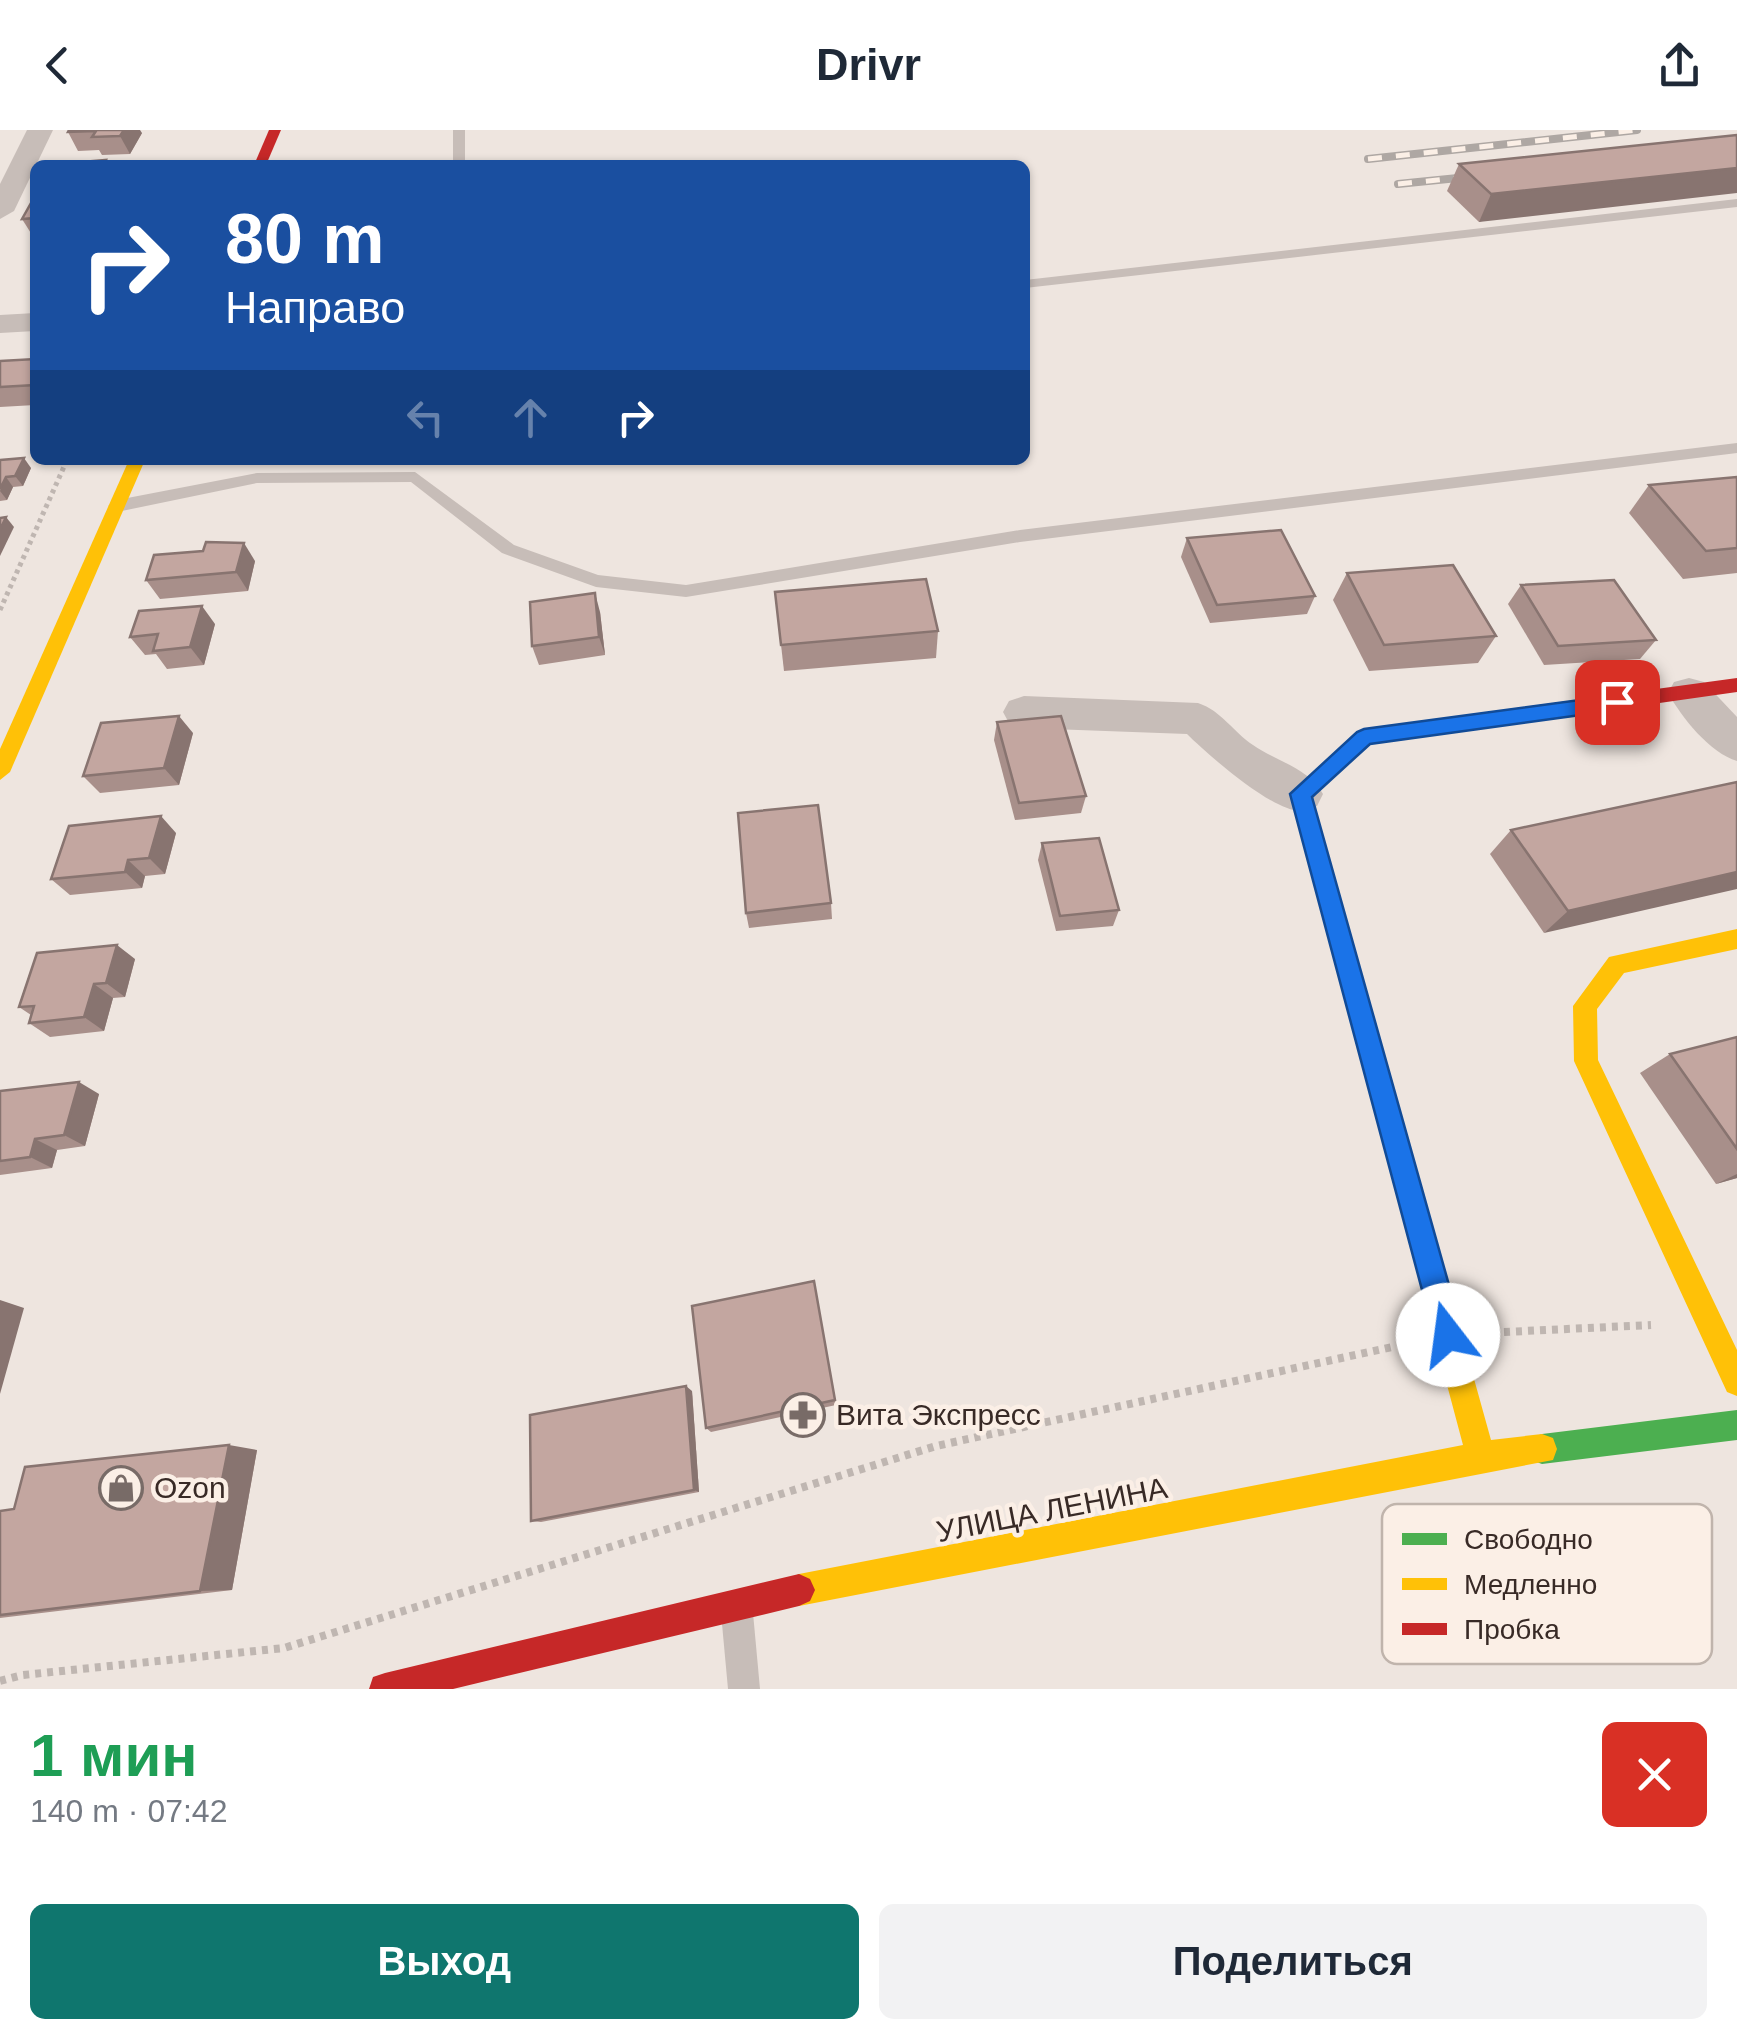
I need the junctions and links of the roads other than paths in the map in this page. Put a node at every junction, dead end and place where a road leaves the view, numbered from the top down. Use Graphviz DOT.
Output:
graph roads {
  1 [pos="40,130"];
  2 [pos="275,130"];
  3 [pos="458,130"];
  4 [pos="262,160"];
  5 [pos="459,160"];
  6 [pos="1737,204"];
  7 [pos="0,212"];
  8 [pos="1030,283"];
  9 [pos="30,322"];
  10 [pos="0,324"];
  11 [pos="1737,448"];
  12 [pos="134,465"];
  13 [pos="117,506"];
  14 [pos="1737,685"];
  15 [pos="1689,693"];
  16 [pos="1024,712"];
  17 [pos="1737,745"];
  18 [pos="0,772"];
  19 [pos="1301,794"];
  20 [pos="1737,938"];
  21 [pos="1737,1382"];
  22 [pos="1737,1425"];
  23 [pos="1481,1456"];
  24 [pos="736,1604"];
  25 [pos="385,1689"];
  26 [pos="744,1689"];
  1 -- 7 [label="street"];
  2 -- 4 [label="street"];
  3 -- 5 [label="lane"];
  6 -- 8 [label="lane"];
  9 -- 10 [label="street"];
  11 -- 13 [label="lane"];
  12 -- 13 [label="street"];
  13 -- 18 [label="street"];
  14 -- 15 [label="street"];
  15 -- 17 [label="street"];
  15 -- 19 [label="street"];
  16 -- 19 [label="street"];
  19 -- 23 [label="street"];
  20 -- 21 [label="street"];
  22 -- 23 [label="street, УЛИЦА ЛЕНИНА"];
  23 -- 24 [label="street, УЛИЦА ЛЕНИНА"];
  24 -- 25 [label="street, УЛИЦА ЛЕНИНА"];
  24 -- 26 [label="lane"];
}
